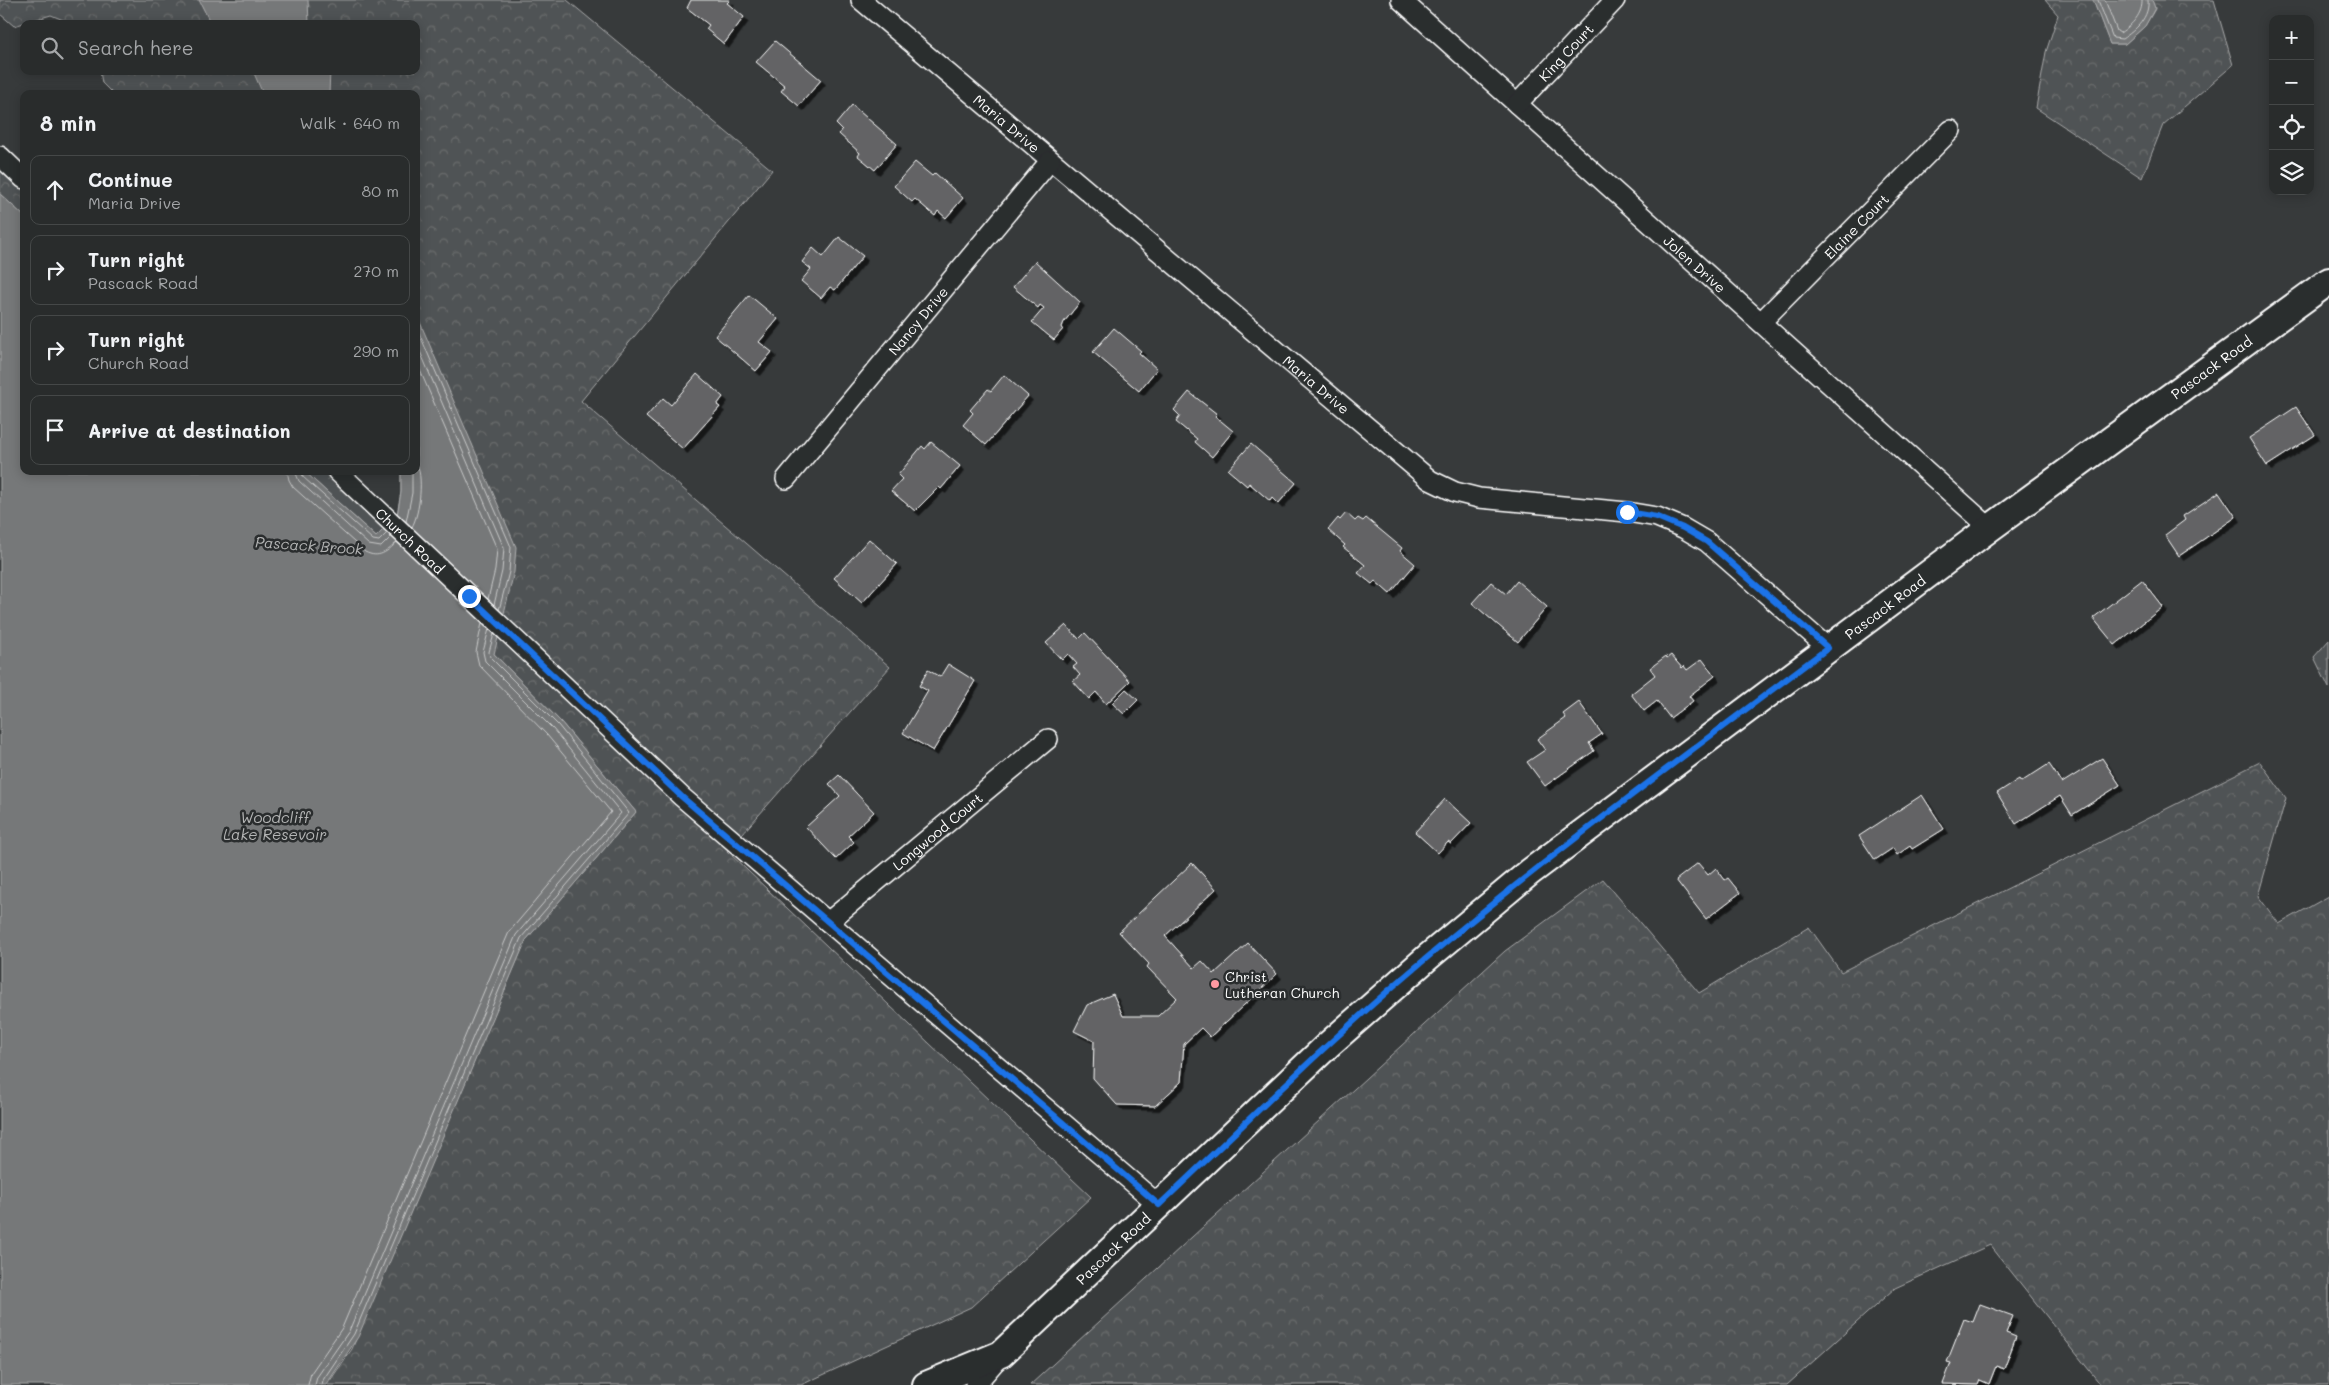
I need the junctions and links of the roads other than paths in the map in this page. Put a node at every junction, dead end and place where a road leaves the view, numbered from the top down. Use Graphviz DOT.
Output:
graph roads {
  1 [pos="860,0"];
  2 [pos="1401,0"];
  3 [pos="1615,0"];
  4 [pos="1517,104"];
  5 [pos="1951,130"];
  6 [pos="0,156"];
  7 [pos="1050,161"];
  8 [pos="20,175"];
  9 [pos="2329,281"];
  10 [pos="1761,322"];
  11 [pos="341,475"];
  12 [pos="786,479"];
  13 [pos="1990,528"];
  14 [pos="1828,648"];
  15 [pos="1048,739"];
  16 [pos="828,922"];
  17 [pos="1159,1205"];
  18 [pos="1001,1354"];
  19 [pos="926,1385"];
  20 [pos="975,1385"];
  1 -- 7 [label="street, Maria Drive"];
  2 -- 4 [label="street, Jolen Drive"];
  3 -- 4 [label="street, King Court"];
  4 -- 10 [label="street, Jolen Drive"];
  5 -- 10 [label="street, Elaine Court"];
  6 -- 8 [label="street"];
  7 -- 12 [label="street, Nancy Drive"];
  7 -- 14 [label="street, Maria Drive"];
  9 -- 13 [label="street, Pascack Road"];
  10 -- 13 [label="street, Jolen Drive"];
  11 -- 16 [label="street, Church Road"];
  13 -- 14 [label="street, Pascack Road"];
  14 -- 17 [label="street, Pascack Road"];
  15 -- 16 [label="street, Longwood Court"];
  16 -- 17 [label="street, Church Road"];
  17 -- 18 [label="street, Pascack Road"];
  18 -- 19 [label="street, Pascack Road"];
  18 -- 20 [label="street"];
}
